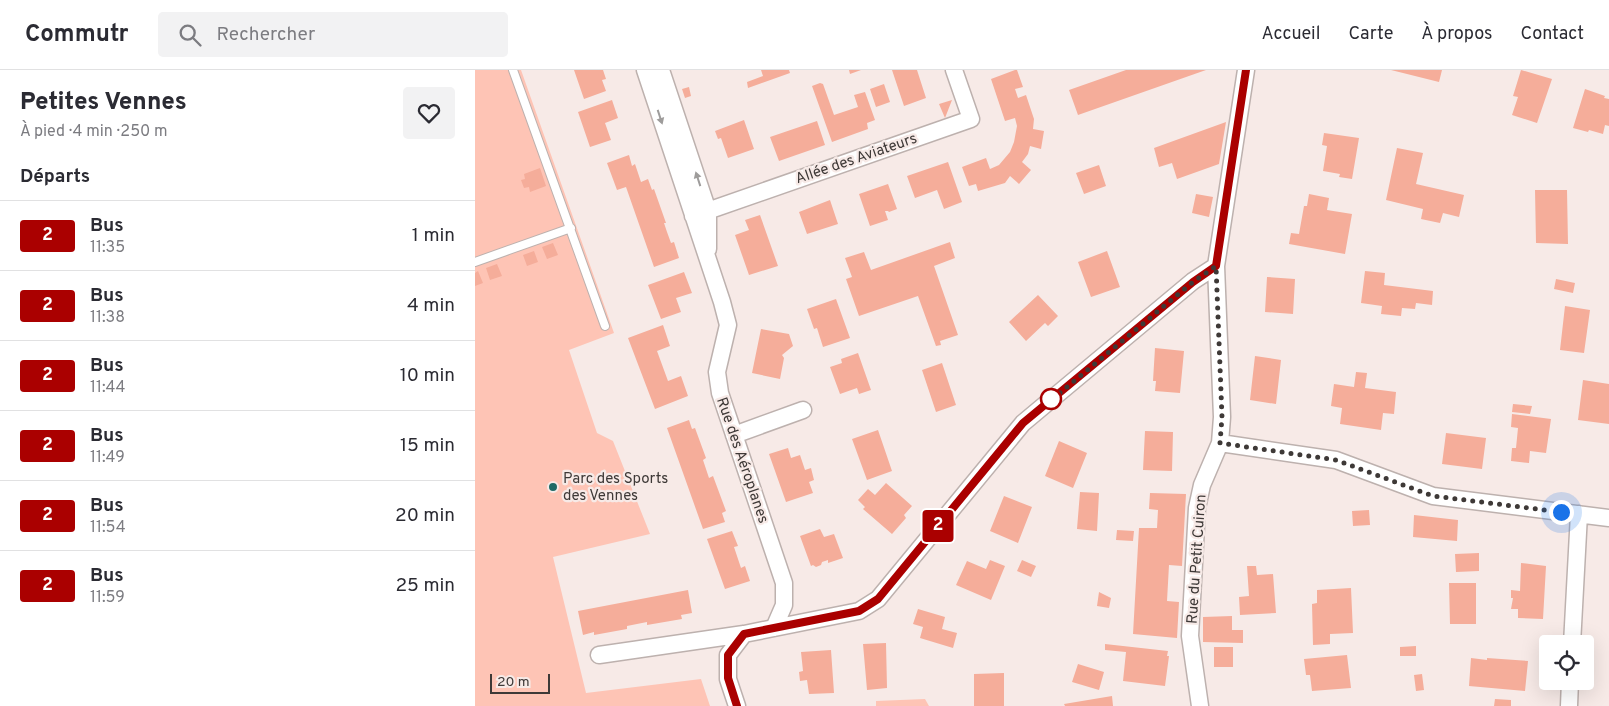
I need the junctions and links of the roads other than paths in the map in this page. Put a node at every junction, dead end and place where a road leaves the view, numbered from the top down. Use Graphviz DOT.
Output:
graph roads {
  1 [pos="513,70"];
  2 [pos="645,70"];
  3 [pos="661,70"];
  4 [pos="954,70"];
  5 [pos="1246,70"];
  6 [pos="708,210"];
  7 [pos="693,216"];
  8 [pos="571,228"];
  9 [pos="708,261"];
  10 [pos="475,262"];
  11 [pos="1216,266"];
  12 [pos="605,326"];
  13 [pos="803,410"];
  14 [pos="734,435"];
  15 [pos="1220,443"];
  16 [pos="1579,514"];
  17 [pos="1609,518"];
  18 [pos="774,628"];
  19 [pos="744,634"];
  20 [pos="1572,635"];
  21 [pos="599,655"];
  22 [pos="1570,690"];
  23 [pos="737,706"];
  24 [pos="1200,706"];
  25 [pos="1569,706"];
  1 -- 8 [label="lane"];
  2 -- 7 [label="street, Rue des Aéroplanes, one-way"];
  6 -- 3 [label="street, Rue des Aéroplanes, one-way"];
  4 -- 6 [label="street, Allée des Aviateurs"];
  5 -- 11 [label="street, Rue du Petit Cuiron"];
  6 -- 7 [label="street, Allée des Aviateurs"];
  6 -- 9 [label="street, Rue des Aéroplanes"];
  7 -- 9 [label="street, Rue des Aéroplanes"];
  8 -- 10 [label="lane"];
  8 -- 12 [label="lane"];
  9 -- 14 [label="street, Rue des Aéroplanes"];
  11 -- 15 [label="street, Rue du Petit Cuiron"];
  11 -- 18 [label="street"];
  13 -- 14 [label="street"];
  14 -- 18 [label="street, Rue des Aéroplanes"];
  15 -- 16 [label="street"];
  15 -- 24 [label="street, Rue du Petit Cuiron"];
  16 -- 17 [label="street"];
  16 -- 20 [label="street"];
  18 -- 19 [label="street"];
  19 -- 21 [label="street"];
  19 -- 23 [label="street"];
  22 -- 25 [label="street"];
}
